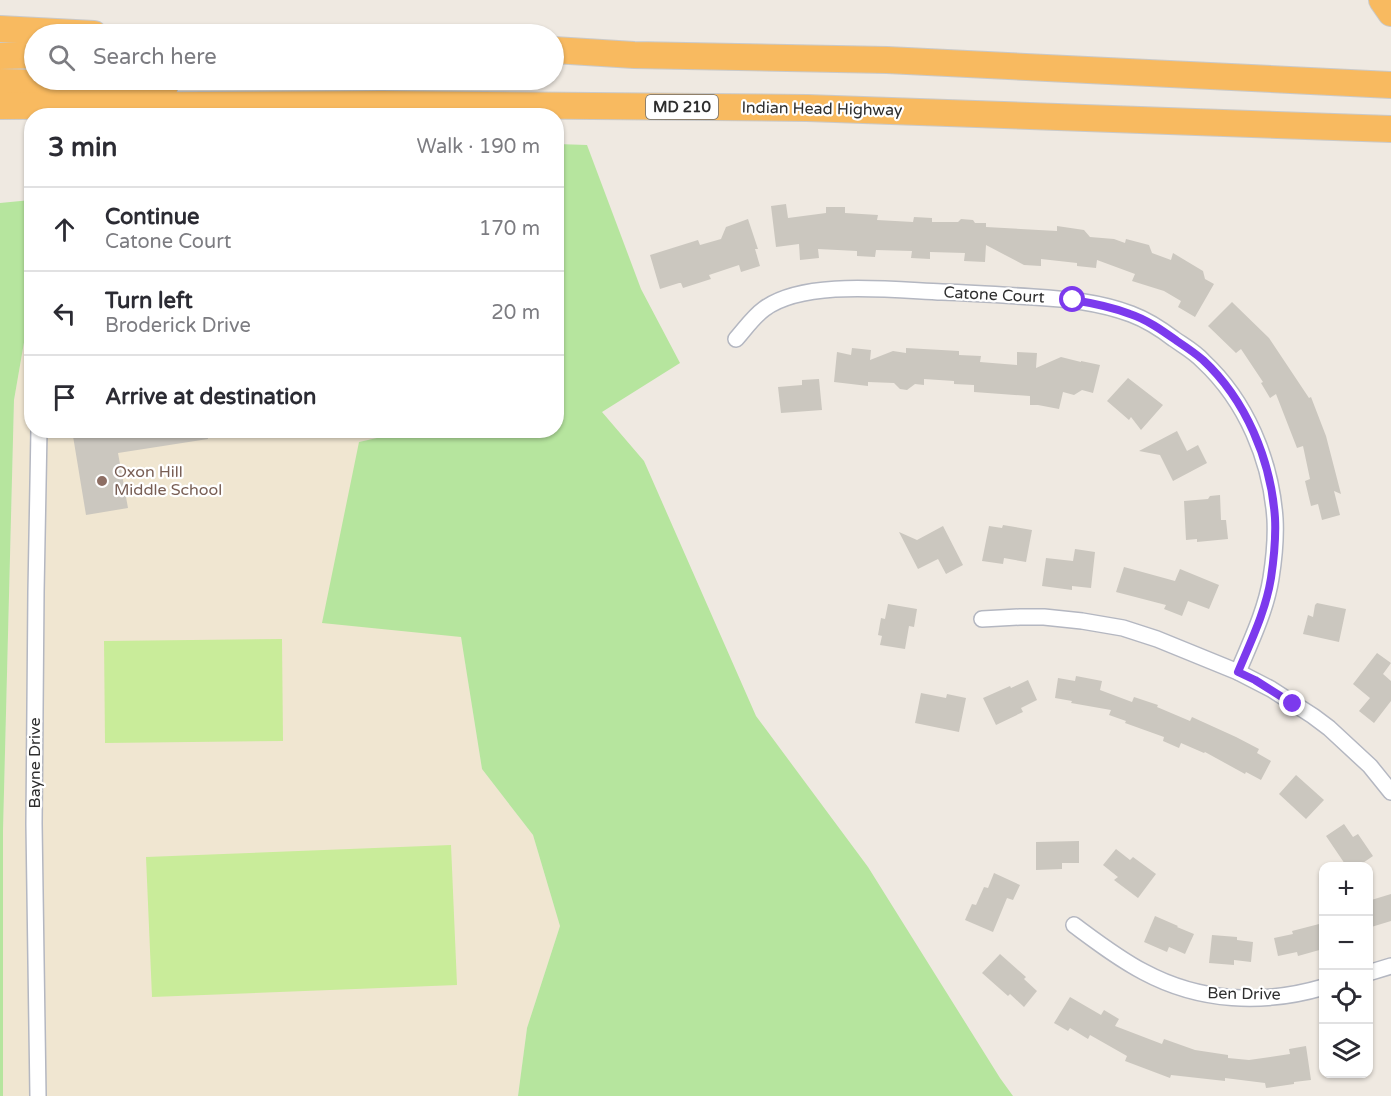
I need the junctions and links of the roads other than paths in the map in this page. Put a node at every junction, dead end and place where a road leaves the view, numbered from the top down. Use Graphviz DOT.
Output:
graph roads {
  1 [pos="1382,0"];
  2 [pos="1391,13"];
  3 [pos="0,29"];
  4 [pos="24,30"];
  5 [pos="564,51"];
  6 [pos="24,55"];
  7 [pos="0,56"];
  8 [pos="0,82"];
  9 [pos="24,83"];
  10 [pos="1391,85"];
  11 [pos="164,90"];
  12 [pos="382,104"];
  13 [pos="0,106"];
  14 [pos="1391,129"];
  15 [pos="736,339"];
  16 [pos="39,438"];
  17 [pos="982,619"];
  18 [pos="1238,672"];
  19 [pos="1391,792"];
  20 [pos="1074,925"];
  21 [pos="1391,966"];
  22 [pos="1373,971"];
  23 [pos="1319,988"];
  24 [pos="38,1096"];
  1 -- 2 [label="highway"];
  3 -- 4 [label="highway"];
  5 -- 10 [label="highway"];
  6 -- 7 [label="highway"];
  8 -- 9 [label="highway"];
  11 -- 12 [label="highway"];
  12 -- 13 [label="highway, Indian Head Highway / MD 210"];
  12 -- 14 [label="highway, Indian Head Highway / MD 210"];
  15 -- 18 [label="street, Catone Court"];
  16 -- 24 [label="street, Bayne Drive"];
  17 -- 18 [label="street"];
  18 -- 19 [label="street"];
  20 -- 23 [label="street, Ben Drive"];
  21 -- 22 [label="street"];
}
